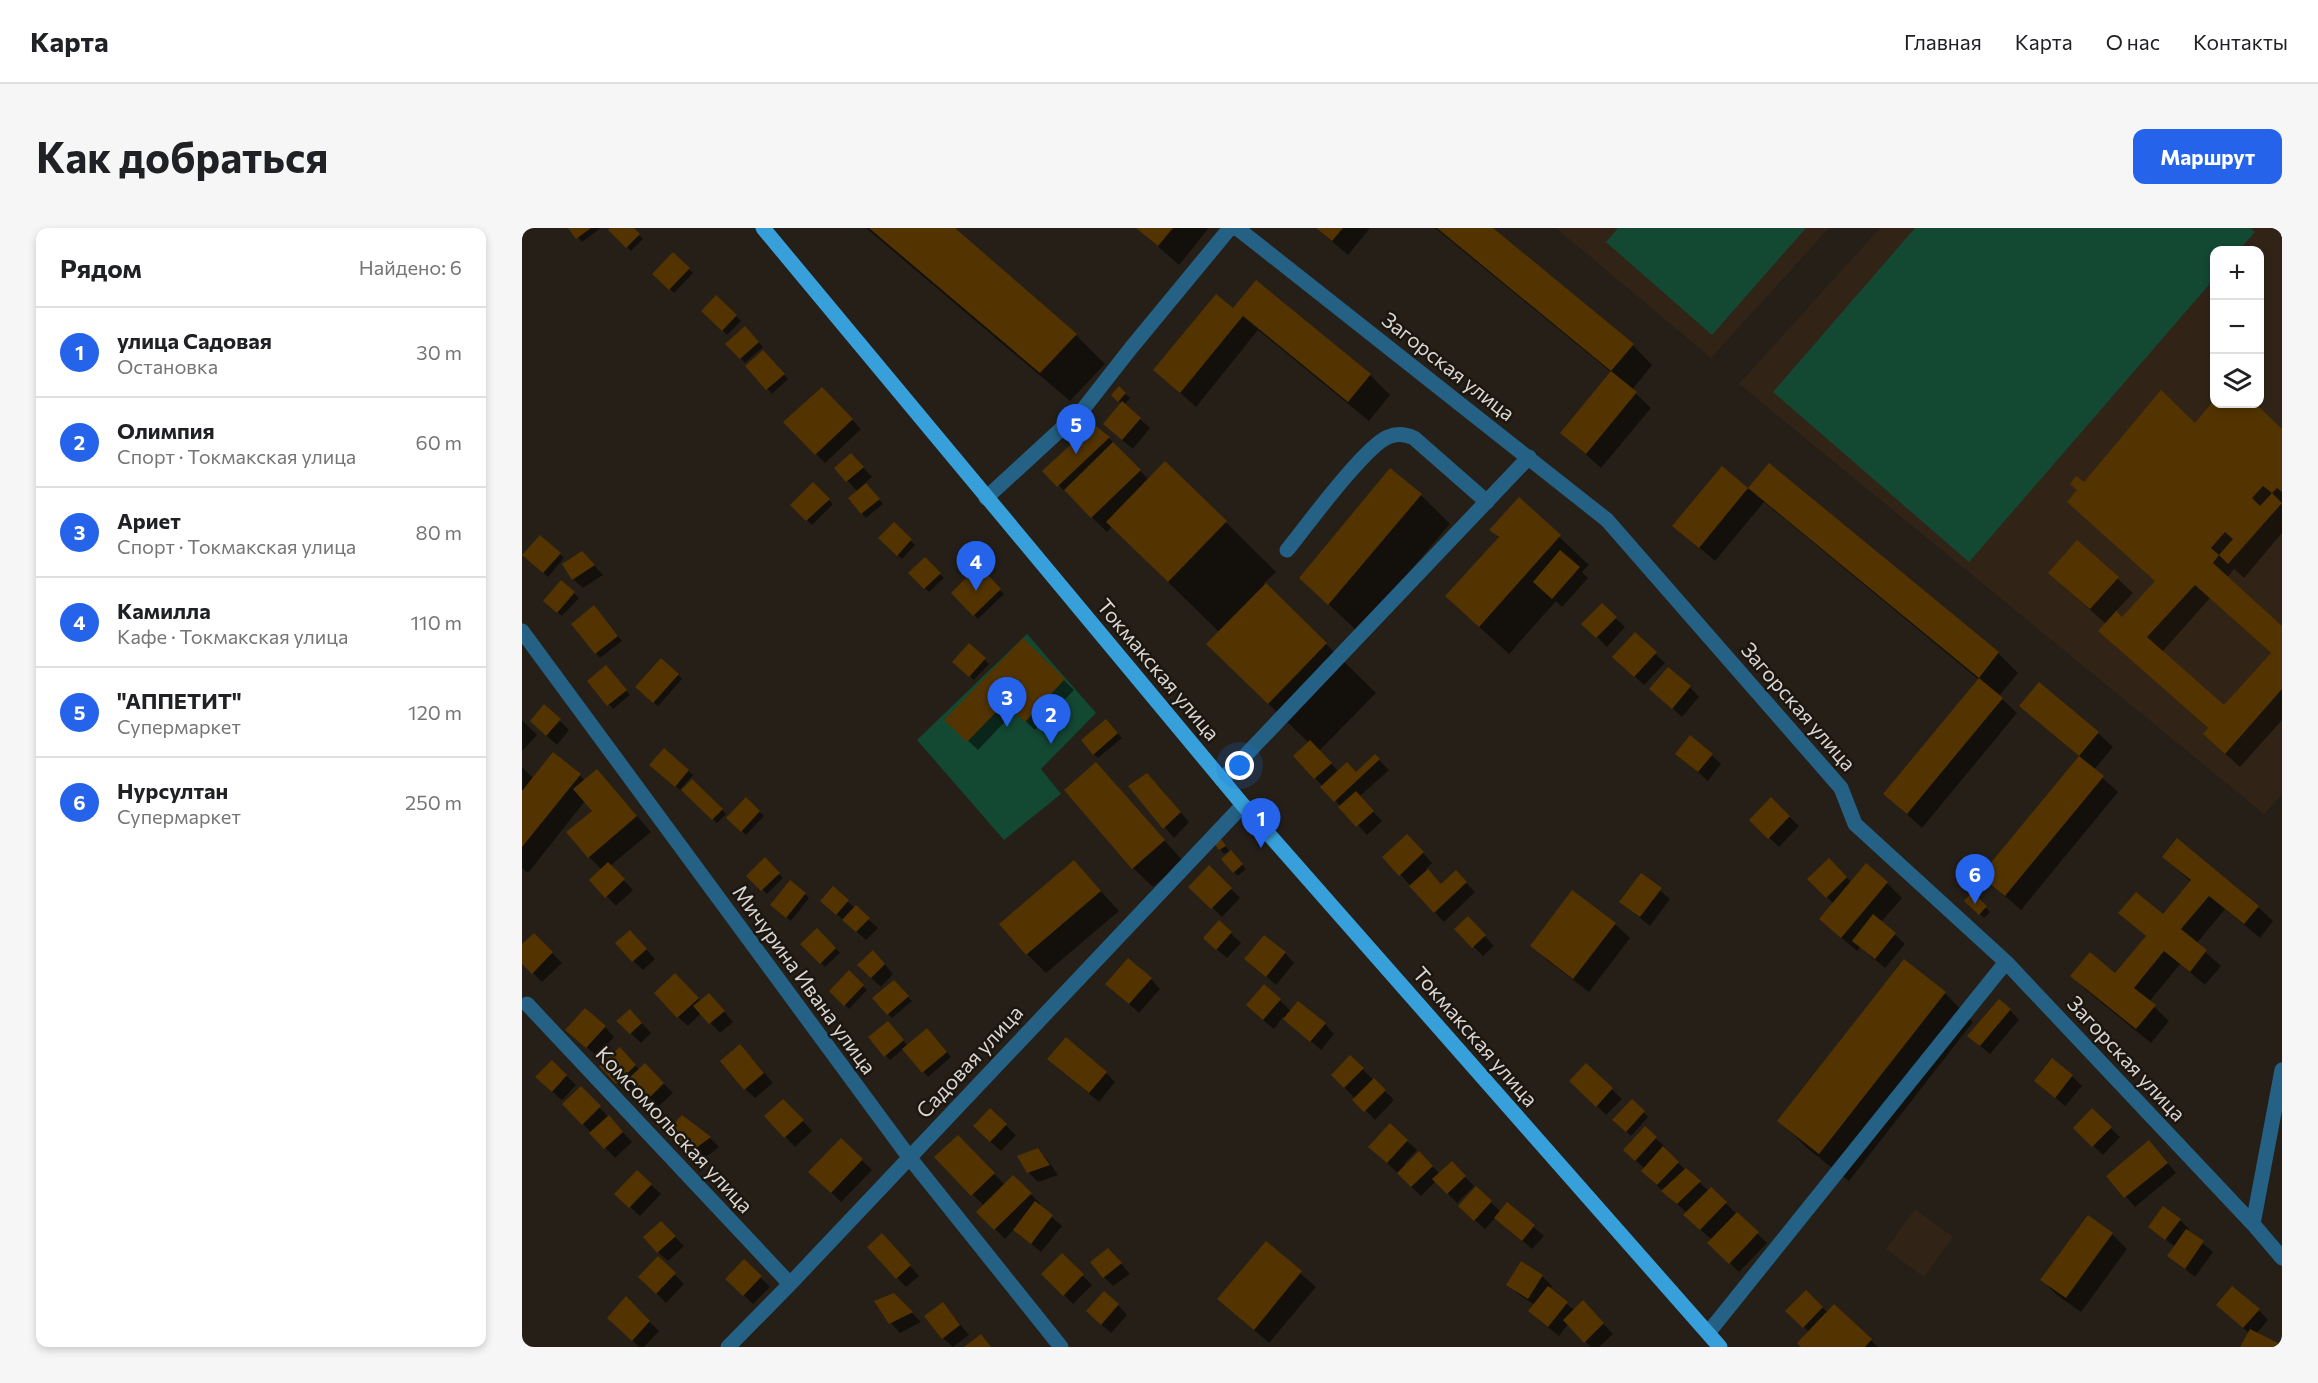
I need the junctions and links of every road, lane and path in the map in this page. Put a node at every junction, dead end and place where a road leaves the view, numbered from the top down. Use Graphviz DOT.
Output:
graph roads {
  1 [pos="763,228"];
  2 [pos="1230,228"];
  3 [pos="1238,228"];
  4 [pos="1529,457"];
  5 [pos="986,498"];
  6 [pos="1487,502"];
  7 [pos="1287,550"];
  8 [pos="522,631"];
  9 [pos="1222,780"];
  10 [pos="1243,805"];
  11 [pos="2006,962"];
  12 [pos="527,1004"];
  13 [pos="2282,1070"];
  14 [pos="909,1157"];
  15 [pos="2253,1224"];
  16 [pos="2282,1258"];
  17 [pos="790,1284"];
  18 [pos="1708,1333"];
  19 [pos="728,1347"];
  20 [pos="1061,1347"];
  21 [pos="1720,1347"];
  1 -- 5 [label="main road, Токмакская улица"];
  2 -- 5 [label="street"];
  3 -- 4 [label="street, Загорская улица"];
  4 -- 6 [label="street"];
  4 -- 11 [label="street, Загорская улица"];
  5 -- 9 [label="main road, Токмакская улица"];
  6 -- 7 [label="street"];
  6 -- 9 [label="street"];
  8 -- 14 [label="street, Мичурина Ивана улица"];
  9 -- 10 [label="main road, Токмакская улица"];
  10 -- 14 [label="street, Садовая улица"];
  10 -- 18 [label="main road, Токмакская улица"];
  11 -- 15 [label="street, Загорская улица"];
  11 -- 18 [label="street"];
  12 -- 17 [label="street, Комсомольская улица"];
  13 -- 15 [label="street"];
  14 -- 17 [label="street, Садовая улица"];
  14 -- 20 [label="street, Мичурина Ивана улица"];
  15 -- 16 [label="street, Загорская улица"];
  17 -- 19 [label="street, Садовая улица"];
  18 -- 21 [label="main road, Токмакская улица"];
}
